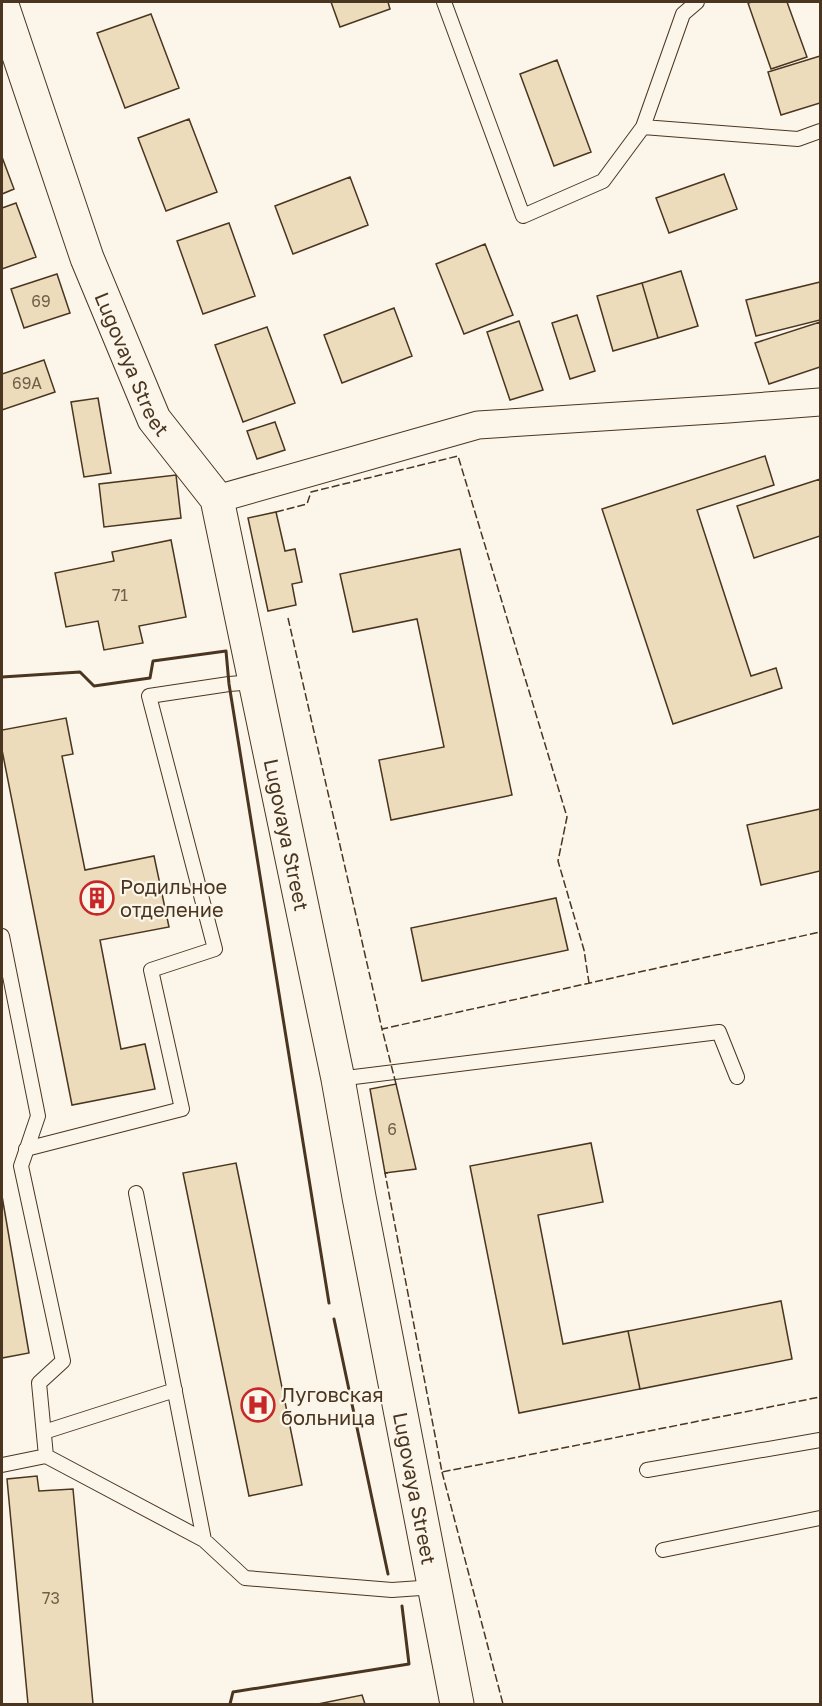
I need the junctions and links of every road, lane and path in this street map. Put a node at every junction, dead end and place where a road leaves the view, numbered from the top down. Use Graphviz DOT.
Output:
graph roads {
  1 [pos="444,2"];
  2 [pos="698,2"];
  3 [pos="2,5"];
  4 [pos="643,127"];
  5 [pos="820,131"];
  6 [pos="820,402"];
  7 [pos="217,500"];
  8 [pos="255,682"];
  9 [pos="2,936"];
  10 [pos="737,1077"];
  11 [pos="338,1078"];
  12 [pos="26,1149"];
  13 [pos="136,1193"];
  14 [pos="175,1390"];
  15 [pos="44,1432"];
  16 [pos="820,1440"];
  17 [pos="46,1456"];
  18 [pos="2,1465"];
  19 [pos="647,1470"];
  20 [pos="820,1518"];
  21 [pos="204,1540"];
  22 [pos="663,1550"];
  23 [pos="435,1587"];
  24 [pos="457,1704"];
  1 -- 4 [label="lane"];
  2 -- 4 [label="lane"];
  3 -- 7 [label="main road, Lugovaya Street"];
  4 -- 5 [label="lane"];
  6 -- 7 [label="street"];
  7 -- 8 [label="main road, Lugovaya Street"];
  8 -- 11 [label="main road, Lugovaya Street"];
  8 -- 12 [label="lane"];
  9 -- 12 [label="lane"];
  10 -- 11 [label="lane"];
  11 -- 23 [label="main road, Lugovaya Street"];
  12 -- 15 [label="lane"];
  13 -- 14 [label="lane"];
  14 -- 15 [label="lane"];
  14 -- 21 [label="lane"];
  15 -- 17 [label="lane"];
  16 -- 19 [label="lane"];
  17 -- 18 [label="lane"];
  17 -- 21 [label="lane"];
  20 -- 22 [label="lane"];
  21 -- 23 [label="lane"];
  23 -- 24 [label="main road, Lugovaya Street"];
}
